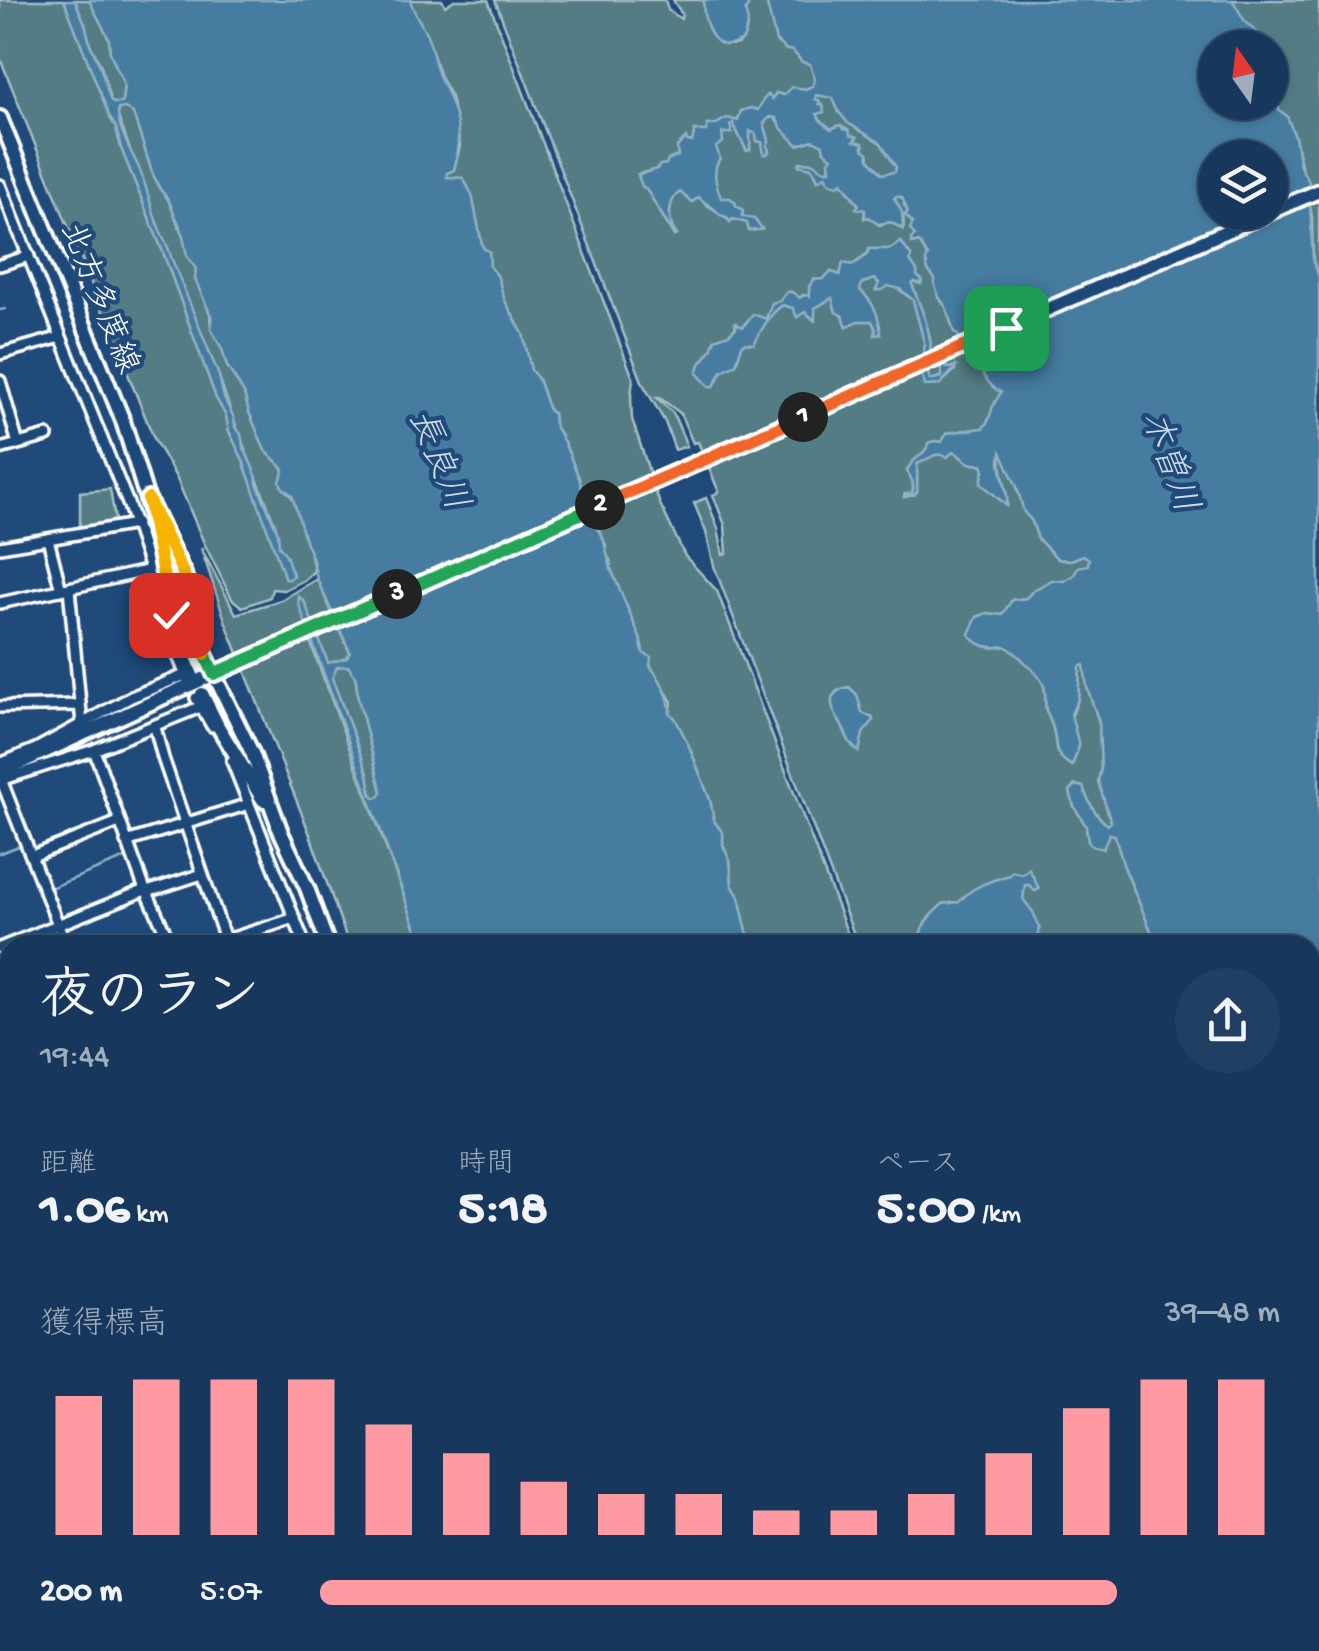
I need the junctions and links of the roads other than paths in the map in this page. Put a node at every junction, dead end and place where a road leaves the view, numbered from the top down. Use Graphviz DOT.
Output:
graph roads {
  1 [pos="0,118"];
  2 [pos="0,185"];
  3 [pos="1319,191"];
  4 [pos="1288,204"];
  5 [pos="1229,230"];
  6 [pos="29,256"];
  7 [pos="0,265"];
  8 [pos="61,337"];
  9 [pos="0,354"];
  10 [pos="0,381"];
  11 [pos="47,436"];
  12 [pos="18,444"];
  13 [pos="0,449"];
  14 [pos="148,499"];
  15 [pos="136,524"];
  16 [pos="48,539"];
  17 [pos="0,546"];
  18 [pos="151,570"];
  19 [pos="65,589"];
  20 [pos="0,603"];
  21 [pos="214,674"];
  22 [pos="189,678"];
  23 [pos="199,699"];
  24 [pos="80,705"];
  25 [pos="0,706"];
  26 [pos="82,724"];
  27 [pos="154,727"];
  28 [pos="94,750"];
  29 [pos="0,764"];
  30 [pos="0,776"];
  31 [pos="249,804"];
  32 [pos="5,806"];
  33 [pos="118,822"];
  34 [pos="186,824"];
  35 [pos="282,832"];
  36 [pos="126,842"];
  37 [pos="32,856"];
  38 [pos="202,874"];
  39 [pos="146,891"];
  40 [pos="295,918"];
  41 [pos="59,925"];
  42 [pos="33,935"];
  43 [pos="62,935"];
  44 [pos="166,935"];
  45 [pos="223,935"];
  46 [pos="248,935"];
  47 [pos="301,935"];
  48 [pos="324,935"];
  1 -- 14 [label="main road, 北方多度線"];
  2 -- 6 [label="street"];
  3 -- 4 [label="main road"];
  5 -- 21 [label="main road"];
  6 -- 7 [label="street"];
  6 -- 8 [label="street"];
  8 -- 9 [label="street"];
  8 -- 15 [label="street"];
  10 -- 12 [label="street"];
  11 -- 12 [label="street"];
  12 -- 13 [label="street"];
  14 -- 21 [label="main road"];
  14 -- 22 [label="main road"];
  15 -- 16 [label="street"];
  15 -- 18 [label="street"];
  16 -- 17 [label="street"];
  16 -- 19 [label="street"];
  18 -- 19 [label="street"];
  18 -- 22 [label="street"];
  19 -- 20 [label="street"];
  19 -- 24 [label="street"];
  21 -- 30 [label="main road"];
  21 -- 35 [label="main road"];
  22 -- 26 [label="street"];
  23 -- 27 [label="street"];
  23 -- 31 [label="street"];
  23 -- 35 [label="main road"];
  24 -- 25 [label="street"];
  24 -- 26 [label="street"];
  26 -- 29 [label="street"];
  27 -- 28 [label="street"];
  27 -- 34 [label="street"];
  28 -- 30 [label="street"];
  28 -- 33 [label="street"];
  30 -- 32 [label="street"];
  31 -- 34 [label="street"];
  31 -- 40 [label="street"];
  32 -- 37 [label="street"];
  33 -- 36 [label="street"];
  33 -- 37 [label="street"];
  34 -- 36 [label="street"];
  34 -- 38 [label="street"];
  35 -- 48 [label="main road"];
  36 -- 39 [label="street"];
  37 -- 41 [label="street"];
  38 -- 39 [label="street"];
  38 -- 45 [label="street"];
  39 -- 41 [label="street"];
  39 -- 44 [label="street"];
  40 -- 46 [label="street"];
  40 -- 47 [label="street"];
  41 -- 42 [label="street"];
  41 -- 43 [label="street"];
}
